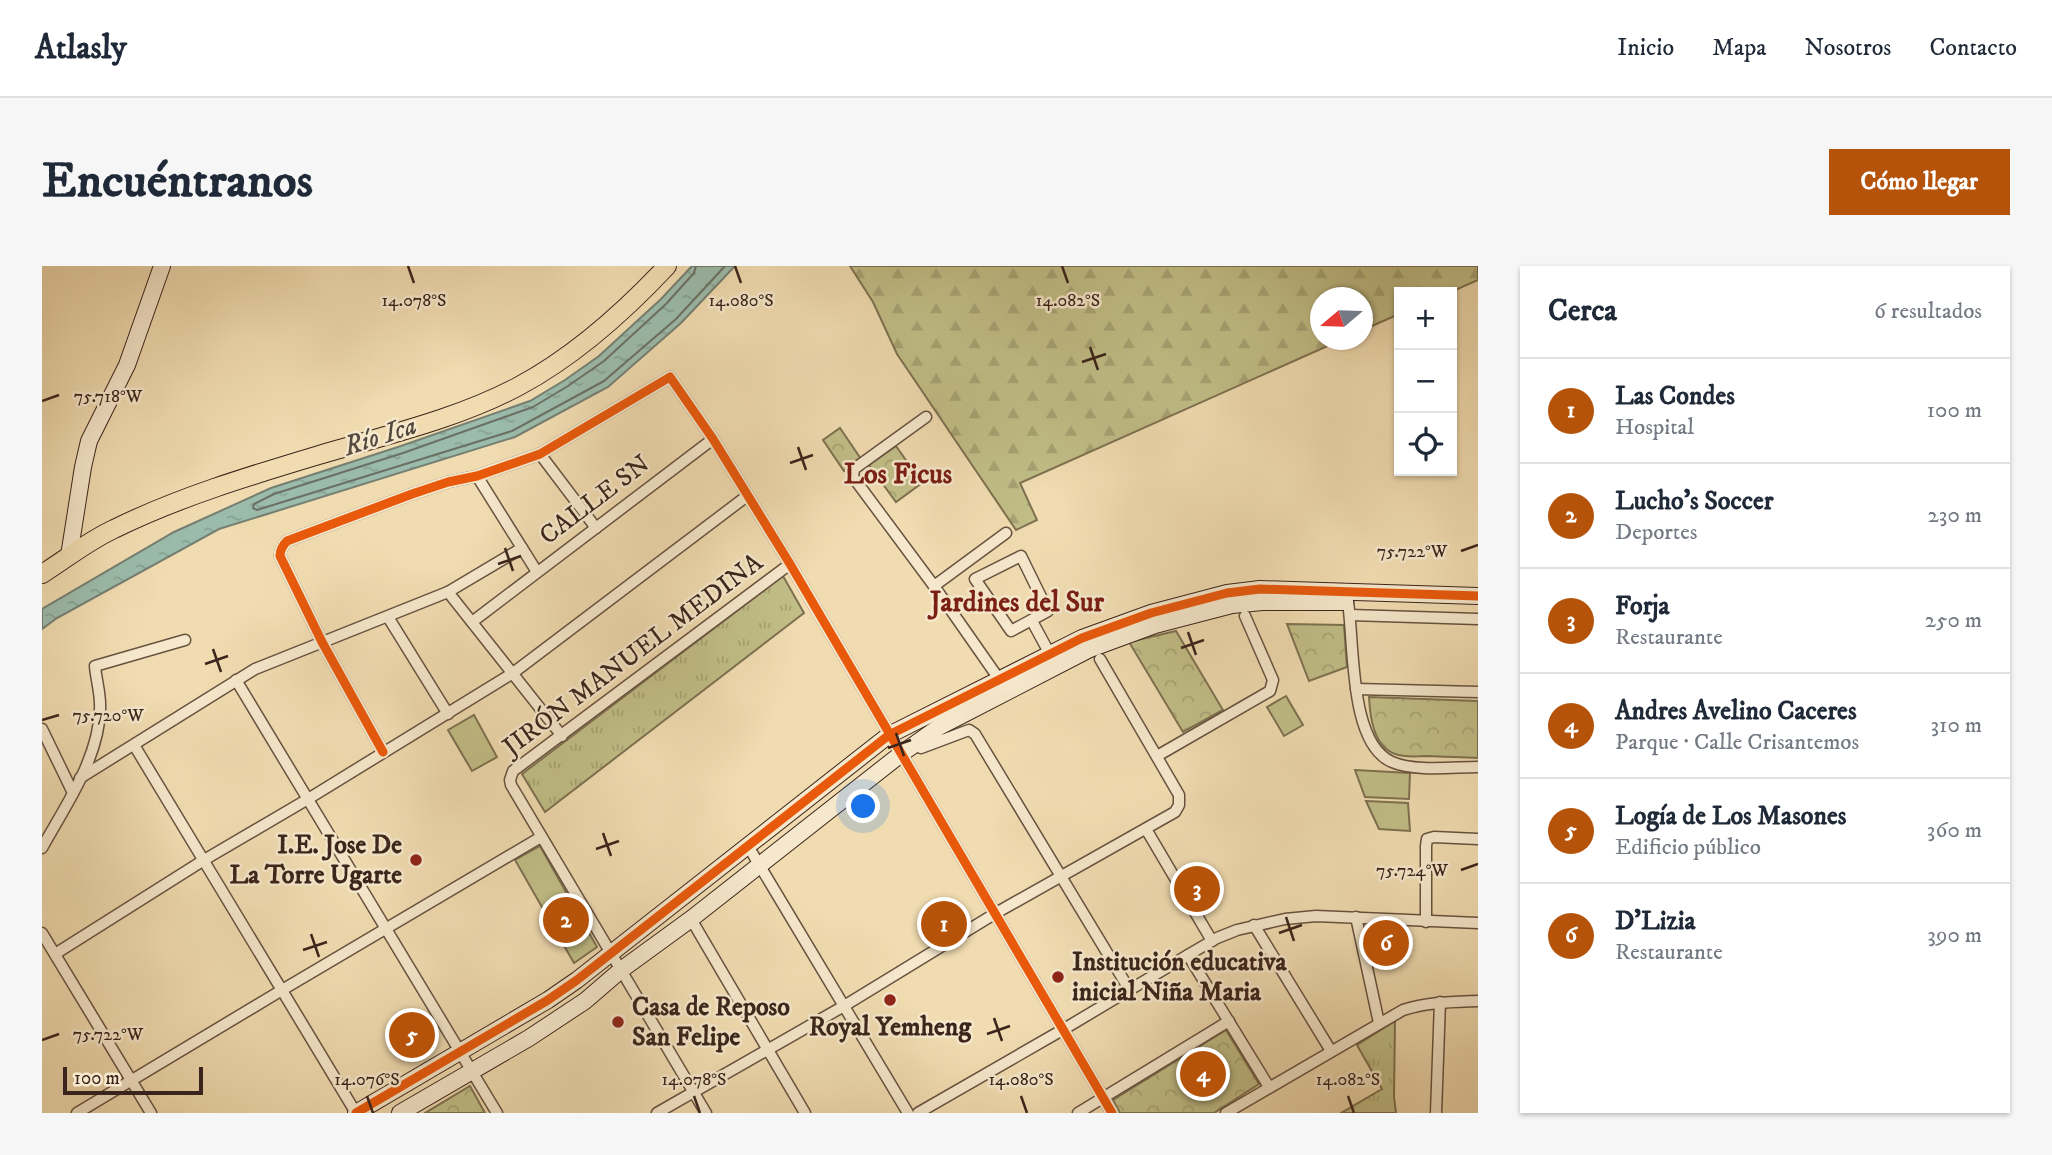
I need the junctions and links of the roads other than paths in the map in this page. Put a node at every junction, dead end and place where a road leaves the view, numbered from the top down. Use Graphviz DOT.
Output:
graph roads {
  1 [pos="162,266"];
  2 [pos="667,266"];
  3 [pos="926,416"];
  4 [pos="713,439"];
  5 [pos="540,454"];
  6 [pos="477,476"];
  7 [pos="747,496"];
  8 [pos="596,528"];
  9 [pos="1006,533"];
  10 [pos="522,548"];
  11 [pos="69,556"];
  12 [pos="790,564"];
  13 [pos="537,572"];
  14 [pos="42,574"];
  15 [pos="934,586"];
  16 [pos="448,592"];
  17 [pos="1478,596"];
  18 [pos="1348,603"];
  19 [pos="1478,607"];
  20 [pos="1245,616"];
  21 [pos="388,617"];
  22 [pos="1478,618"];
  23 [pos="1032,621"];
  24 [pos="472,622"];
  25 [pos="185,640"];
  26 [pos="322,642"];
  27 [pos="1100,659"];
  28 [pos="1053,660"];
  29 [pos="513,673"];
  30 [pos="999,679"];
  31 [pos="236,680"];
  32 [pos="1356,690"];
  33 [pos="1478,692"];
  34 [pos="448,714"];
  35 [pos="42,731"];
  36 [pos="889,735"];
  37 [pos="562,736"];
  38 [pos="134,745"];
  39 [pos="907,750"];
  40 [pos="383,752"];
  41 [pos="1157,756"];
  42 [pos="1478,767"];
  43 [pos="80,778"];
  44 [pos="73,793"];
  45 [pos="308,799"];
  46 [pos="1146,829"];
  47 [pos="541,837"];
  48 [pos="1478,839"];
  49 [pos="748,846"];
  50 [pos="42,848"];
  51 [pos="204,860"];
  52 [pos="760,866"];
  53 [pos="1061,876"];
  54 [pos="996,913"];
  55 [pos="1356,917"];
  56 [pos="691,919"];
  57 [pos="1426,922"];
  58 [pos="1478,923"];
  59 [pos="1254,925"];
  60 [pos="386,929"];
  61 [pos="42,933"];
  62 [pos="1212,941"];
  63 [pos="610,953"];
  64 [pos="55,954"];
  65 [pos="1188,955"];
  66 [pos="621,970"];
  67 [pos="282,989"];
  68 [pos="1129,989"];
  69 [pos="1440,1002"];
  70 [pos="1478,1002"];
  71 [pos="844,1006"];
  72 [pos="1228,1021"];
  73 [pos="1379,1023"];
  74 [pos="1064,1029"];
  75 [pos="768,1049"];
  76 [pos="1331,1051"];
  77 [pos="460,1052"];
  78 [pos="472,1072"];
  79 [pos="132,1081"];
  80 [pos="1269,1087"];
  81 [pos="693,1092"];
  82 [pos="1103,1098"];
  83 [pos="77,1113"];
  84 [pos="151,1113"];
  85 [pos="356,1113"];
  86 [pos="400,1113"];
  87 [pos="497,1113"];
  88 [pos="657,1113"];
  89 [pos="706,1113"];
  90 [pos="806,1113"];
  91 [pos="908,1113"];
  92 [pos="918,1113"];
  93 [pos="1078,1113"];
  94 [pos="1112,1113"];
  95 [pos="1226,1113"];
  96 [pos="1436,1113"];
  1 -- 11 [label="street"];
  2 -- 11 [label="main road"];
  3 -- 15 [label="street"];
  4 -- 5 [label="street"];
  4 -- 7 [label="street"];
  4 -- 8 [label="street, CALLE SN"];
  5 -- 6 [label="street"];
  5 -- 8 [label="street"];
  6 -- 10 [label="street"];
  6 -- 26 [label="street"];
  7 -- 12 [label="street"];
  7 -- 29 [label="street"];
  8 -- 13 [label="street, CALLE SN"];
  9 -- 15 [label="street"];
  10 -- 13 [label="street"];
  10 -- 16 [label="street"];
  11 -- 14 [label="main road"];
  12 -- 36 [label="street"];
  12 -- 37 [label="street, JIRÓN MANUEL MEDINA"];
  13 -- 24 [label="street, CALLE SN"];
  15 -- 30 [label="street"];
  16 -- 21 [label="street"];
  16 -- 24 [label="street"];
  17 -- 18 [label="street"];
  18 -- 19 [label="street"];
  18 -- 22 [label="street"];
  18 -- 28 [label="street"];
  18 -- 32 [label="street"];
  20 -- 41 [label="street"];
  21 -- 26 [label="street"];
  21 -- 34 [label="street"];
  23 -- 23 [label="street"];
  23 -- 28 [label="street"];
  24 -- 29 [label="street"];
  25 -- 43 [label="street"];
  26 -- 31 [label="street"];
  26 -- 40 [label="street"];
  27 -- 41 [label="street"];
  28 -- 30 [label="street"];
  28 -- 39 [label="street"];
  29 -- 34 [label="street"];
  29 -- 37 [label="street"];
  30 -- 36 [label="street"];
  31 -- 38 [label="street"];
  31 -- 45 [label="street"];
  32 -- 33 [label="street"];
  32 -- 42 [label="street"];
  34 -- 40 [label="street"];
  35 -- 44 [label="street"];
  36 -- 39 [label="street"];
  36 -- 49 [label="street"];
  37 -- 47 [label="street, JIRÓN MANUEL MEDINA"];
  38 -- 43 [label="street"];
  38 -- 51 [label="street"];
  39 -- 52 [label="street"];
  39 -- 53 [label="street"];
  39 -- 54 [label="street"];
  40 -- 45 [label="street"];
  41 -- 46 [label="street"];
  43 -- 44 [label="street"];
  44 -- 50 [label="street"];
  45 -- 51 [label="street"];
  45 -- 60 [label="street"];
  46 -- 53 [label="street"];
  46 -- 62 [label="street"];
  47 -- 60 [label="street"];
  47 -- 63 [label="street"];
  48 -- 57 [label="street"];
  49 -- 52 [label="street"];
  49 -- 63 [label="street"];
  51 -- 64 [label="street"];
  51 -- 67 [label="street"];
  52 -- 56 [label="street"];
  52 -- 71 [label="street"];
  53 -- 54 [label="street"];
  53 -- 68 [label="street"];
  54 -- 71 [label="street"];
  54 -- 74 [label="street"];
  55 -- 57 [label="street"];
  55 -- 59 [label="street"];
  55 -- 73 [label="street"];
  56 -- 66 [label="street"];
  56 -- 75 [label="street"];
  57 -- 58 [label="street"];
  59 -- 62 [label="street"];
  59 -- 76 [label="street"];
  60 -- 67 [label="street"];
  60 -- 77 [label="street"];
  61 -- 64 [label="street"];
  62 -- 65 [label="street"];
  63 -- 66 [label="street"];
  63 -- 77 [label="street"];
  64 -- 79 [label="street"];
  65 -- 68 [label="street"];
  65 -- 72 [label="street"];
  66 -- 78 [label="street"];
  66 -- 81 [label="street"];
  67 -- 79 [label="street"];
  67 -- 85 [label="street"];
  68 -- 74 [label="street"];
  69 -- 70 [label="street"];
  69 -- 73 [label="street"];
  69 -- 96 [label="street"];
  71 -- 75 [label="street"];
  71 -- 91 [label="street"];
  72 -- 80 [label="street"];
  72 -- 82 [label="street"];
  73 -- 76 [label="street"];
  74 -- 82 [label="street"];
  74 -- 92 [label="street"];
  75 -- 81 [label="street"];
  75 -- 90 [label="street"];
  76 -- 80 [label="street"];
  77 -- 78 [label="street"];
  77 -- 85 [label="street"];
  78 -- 86 [label="street"];
  78 -- 87 [label="street"];
  79 -- 83 [label="street"];
  79 -- 84 [label="street"];
  80 -- 95 [label="street"];
  81 -- 88 [label="street"];
  81 -- 89 [label="street"];
  82 -- 93 [label="street"];
  82 -- 94 [label="street"];
}
